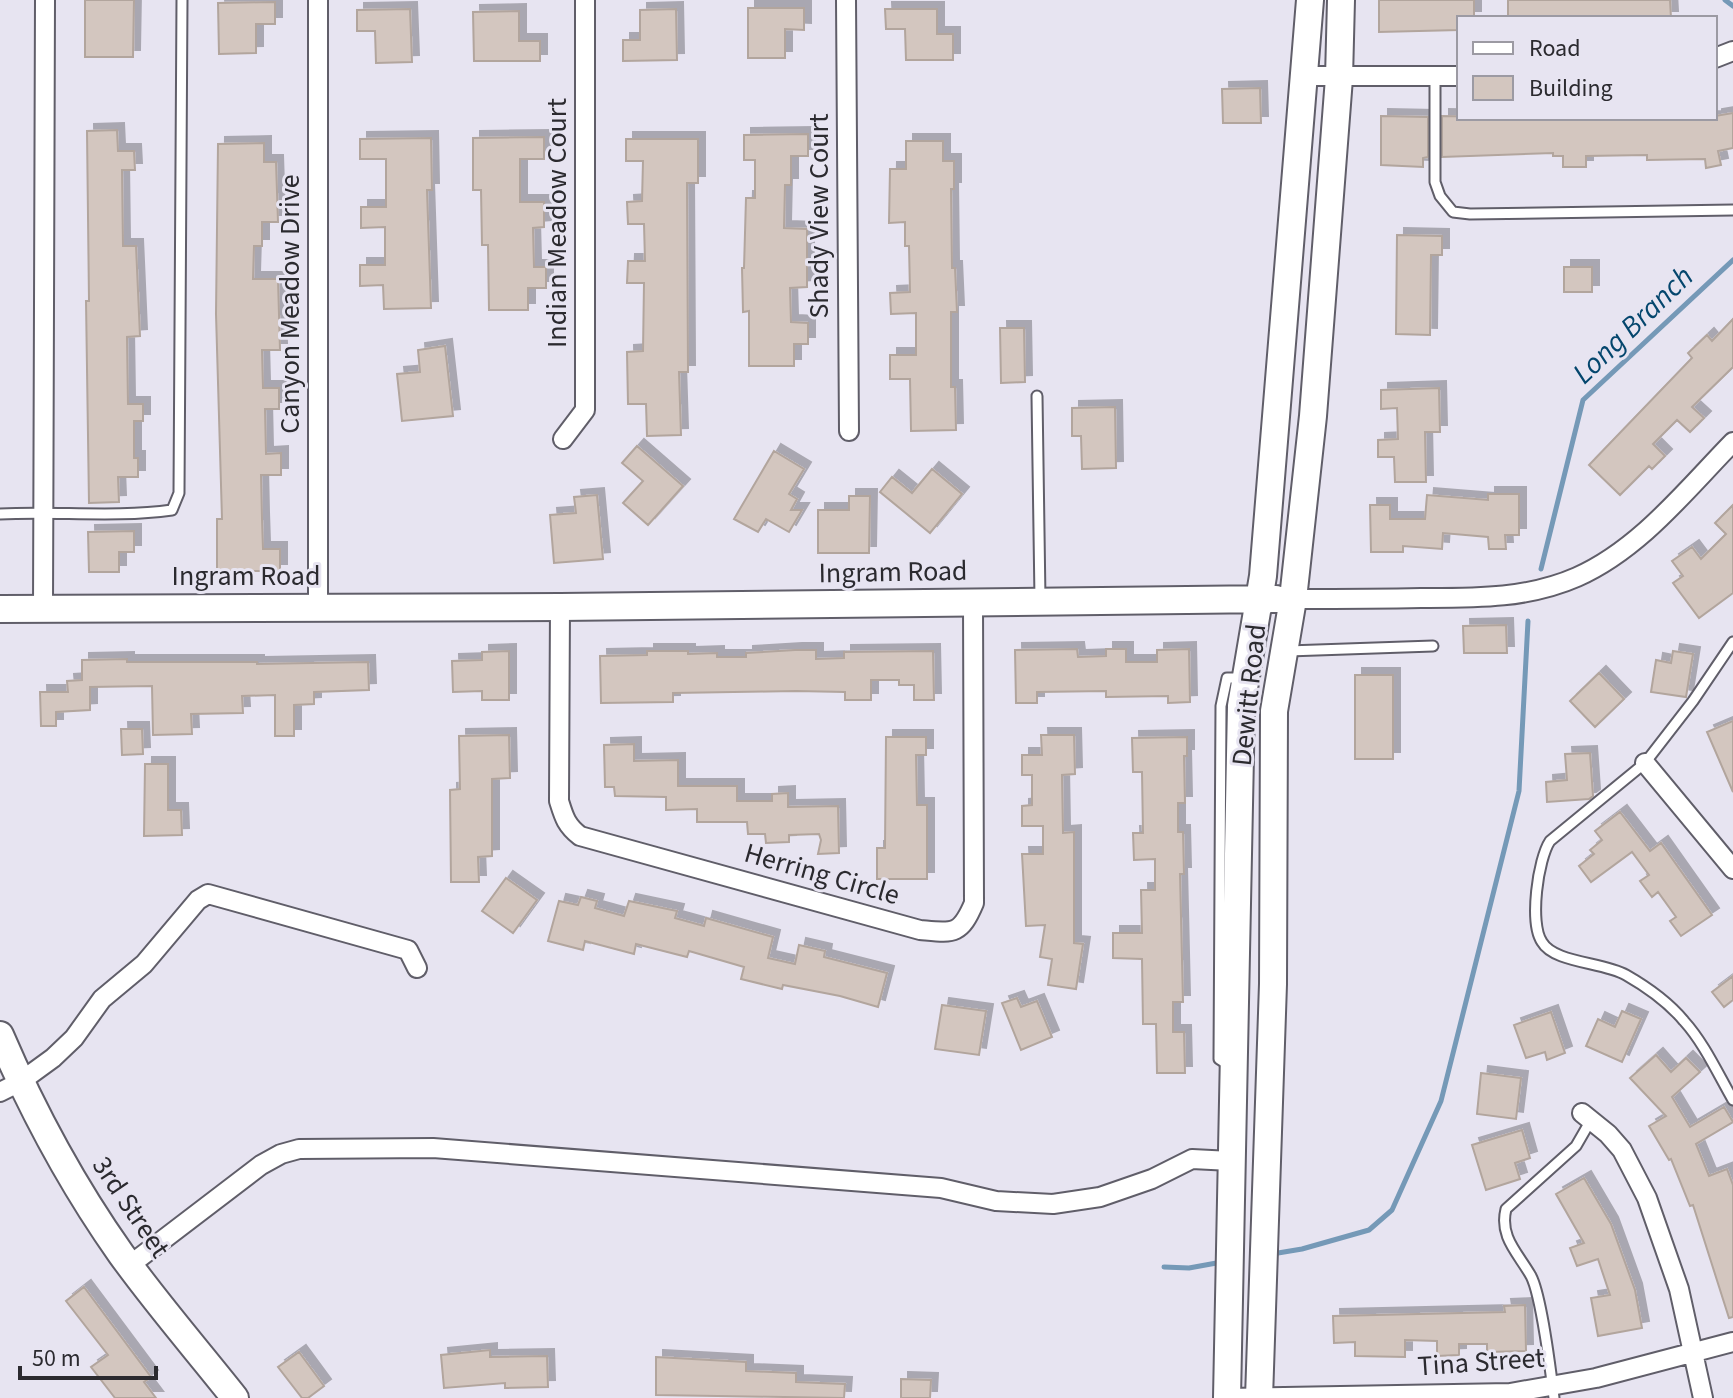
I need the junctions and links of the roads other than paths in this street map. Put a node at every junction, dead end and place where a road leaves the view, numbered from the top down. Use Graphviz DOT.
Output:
graph roads {
  1 [pos="45,0"];
  2 [pos="182,0"];
  3 [pos="318,0"];
  4 [pos="585,0"];
  5 [pos="846,0"];
  6 [pos="1310,0"];
  7 [pos="1341,0"];
  8 [pos="1304,76"];
  9 [pos="1457,76"];
  10 [pos="1435,77"];
  11 [pos="1339,78"];
  12 [pos="1733,210"];
  13 [pos="1037,396"];
  14 [pos="849,431"];
  15 [pos="563,439"];
  16 [pos="1730,451"];
  17 [pos="43,512"];
  18 [pos="0,514"];
  19 [pos="1258,599"];
  20 [pos="1293,599"];
  21 [pos="1040,602"];
  22 [pos="973,603"];
  23 [pos="560,607"];
  24 [pos="318,608"];
  25 [pos="0,609"];
  26 [pos="43,609"];
  27 [pos="1733,642"];
  28 [pos="1433,646"];
  29 [pos="1285,651"];
  30 [pos="1245,678"];
  31 [pos="1279,681"];
  32 [pos="1645,763"];
  33 [pos="1733,836"];
  34 [pos="1716,846"];
  35 [pos="1733,869"];
  36 [pos="417,968"];
  37 [pos="0,1035"];
  38 [pos="1233,1068"];
  39 [pos="1271,1070"];
  40 [pos="10,1087"];
  41 [pos="1733,1100"];
  42 [pos="1587,1116"];
  43 [pos="1231,1161"];
  44 [pos="1267,1162"];
  45 [pos="130,1265"];
  46 [pos="1733,1342"];
  47 [pos="1695,1351"];
  48 [pos="1553,1392"];
  49 [pos="235,1398"];
  50 [pos="1227,1398"];
  51 [pos="1259,1398"];
  52 [pos="1703,1398"];
  1 -- 17 [label="street"];
  2 -- 17 [label="lane"];
  3 -- 24 [label="street, Canyon Meadow Drive"];
  4 -- 15 [label="street, Indian Meadow Court"];
  5 -- 14 [label="street, Shady View Court"];
  6 -- 8 [label="main road, Dewitt Road"];
  7 -- 11 [label="main road, Dewitt Road"];
  8 -- 11 [label="street"];
  8 -- 19 [label="main road, Dewitt Road"];
  9 -- 10 [label="street"];
  10 -- 11 [label="street"];
  10 -- 12 [label="lane"];
  11 -- 20 [label="main road, Dewitt Road"];
  13 -- 21 [label="lane"];
  16 -- 20 [label="street, Ingram Road"];
  17 -- 18 [label="lane"];
  17 -- 26 [label="street"];
  19 -- 20 [label="main road, Ingram Road"];
  19 -- 21 [label="main road, Ingram Road"];
  19 -- 30 [label="main road, Dewitt Road"];
  20 -- 29 [label="main road, Dewitt Road"];
  21 -- 22 [label="main road, Ingram Road"];
  22 -- 23 [label="main road, Ingram Road"];
  22 -- 23 [label="street, Herring Circle"];
  23 -- 24 [label="main road, Ingram Road"];
  24 -- 26 [label="main road, Ingram Road"];
  25 -- 26 [label="main road, Ingram Road"];
  27 -- 32 [label="lane"];
  28 -- 29 [label="lane"];
  29 -- 31 [label="main road, Dewitt Road"];
  30 -- 31 [label="main road"];
  30 -- 38 [label="main road, Dewitt Road"];
  31 -- 39 [label="main road, Dewitt Road"];
  32 -- 34 [label="street"];
  32 -- 41 [label="lane"];
  33 -- 34 [label="street"];
  34 -- 35 [label="street"];
  36 -- 40 [label="street"];
  37 -- 40 [label="main road, 3rd Street"];
  38 -- 39 [label="main road"];
  38 -- 43 [label="main road, Dewitt Road"];
  39 -- 44 [label="main road, Dewitt Road"];
  40 -- 45 [label="main road, 3rd Street"];
  42 -- 47 [label="street"];
  42 -- 48 [label="lane"];
  43 -- 44 [label="main road"];
  43 -- 45 [label="street"];
  43 -- 50 [label="main road, Dewitt Road"];
  44 -- 51 [label="main road, Dewitt Road"];
  45 -- 49 [label="main road, 3rd Street"];
  46 -- 47 [label="street, Tina Street"];
  47 -- 48 [label="street, Tina Street"];
  47 -- 52 [label="street"];
  48 -- 51 [label="street, Tina Street"];
  50 -- 51 [label="street, Tina Street"];
}
